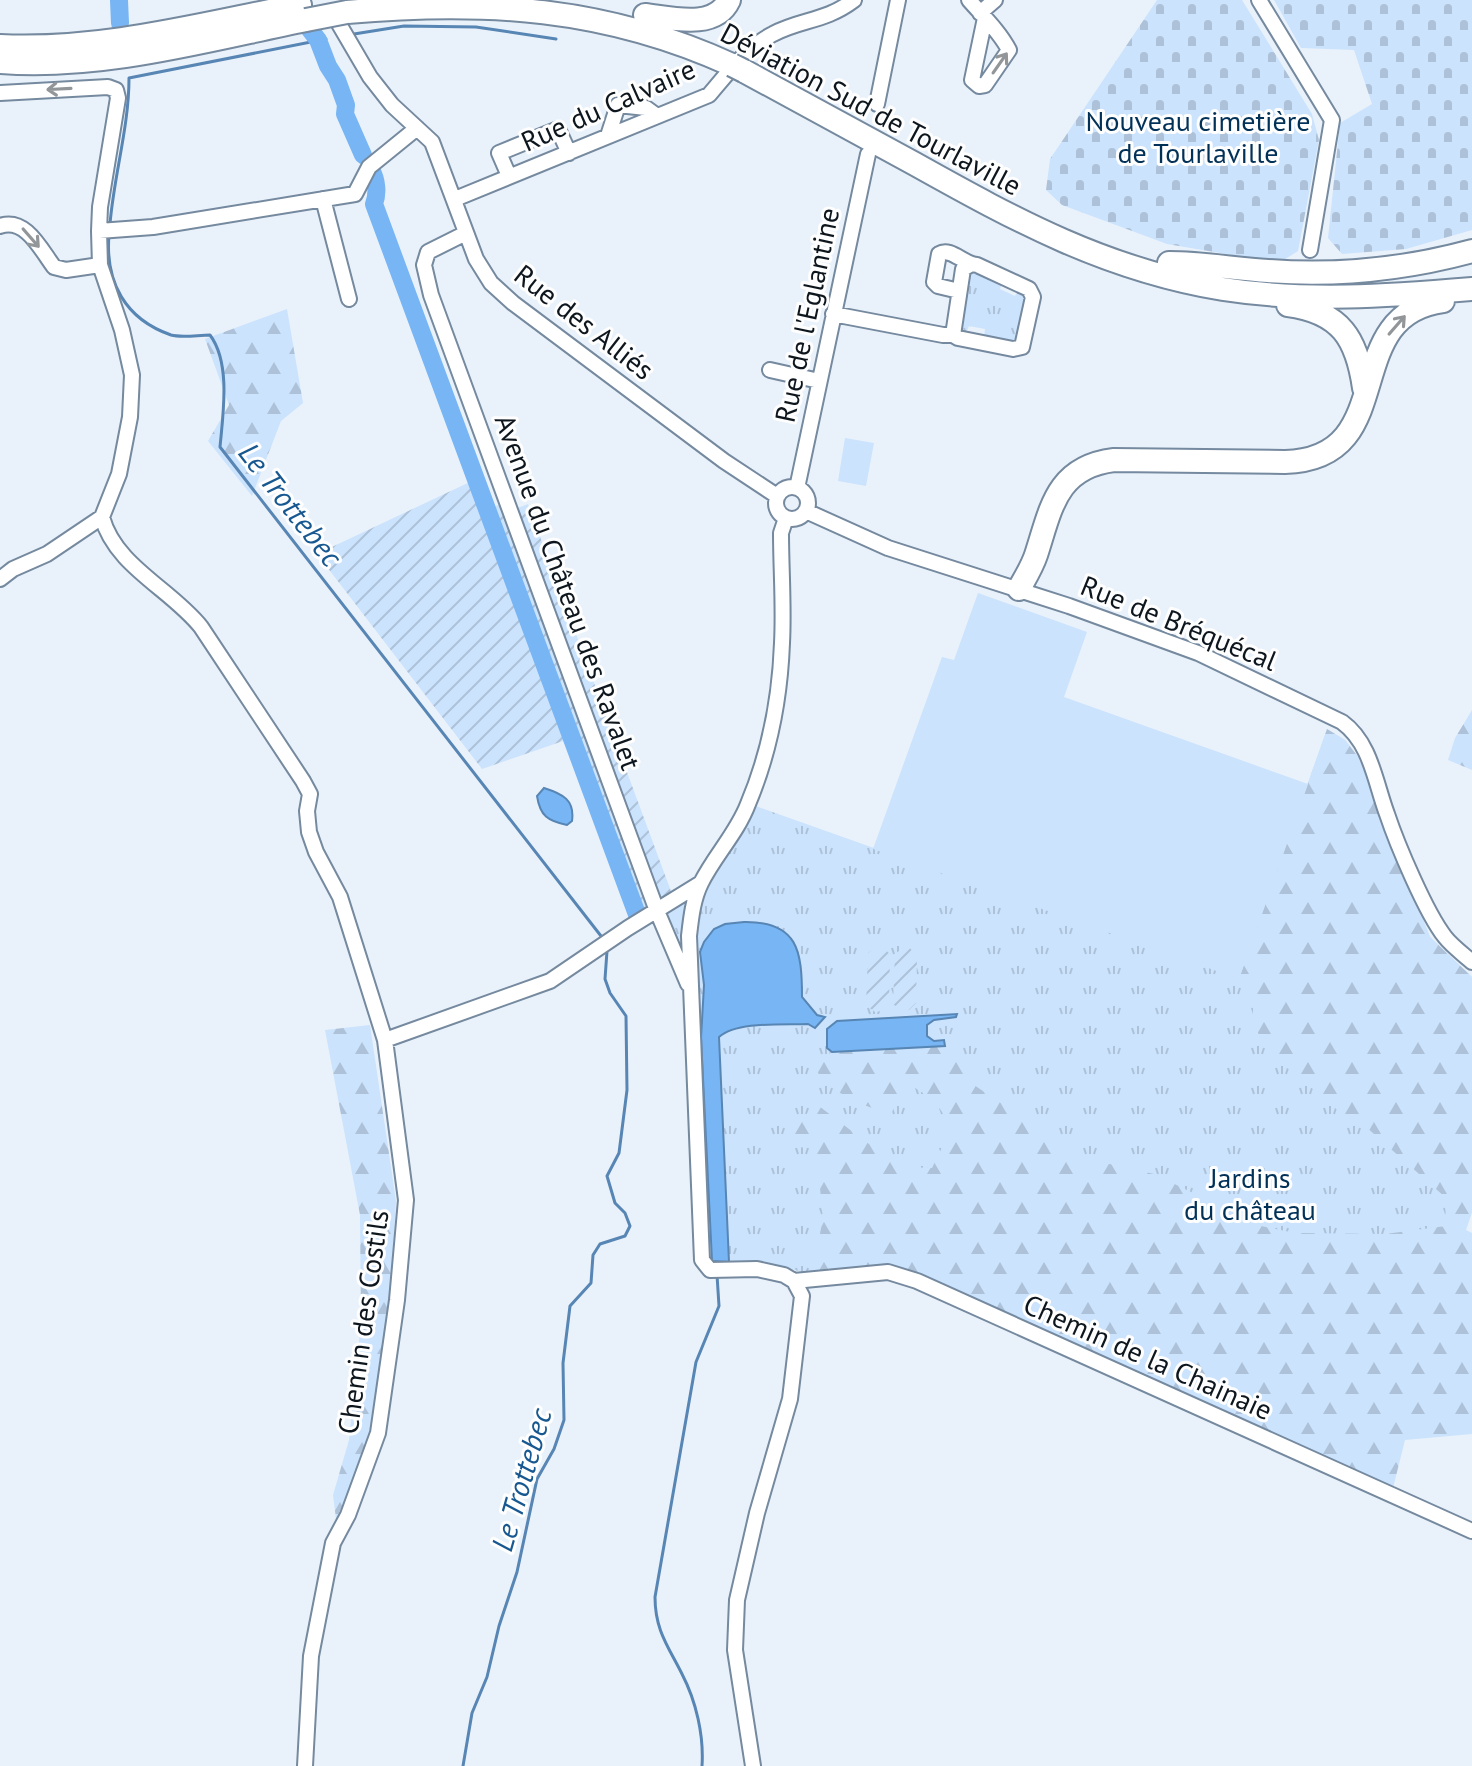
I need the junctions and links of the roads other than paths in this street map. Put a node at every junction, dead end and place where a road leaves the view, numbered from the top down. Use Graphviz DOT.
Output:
graph roads {
  1 [pos="580,0"];
  2 [pos="729,0"];
  3 [pos="854,0"];
  4 [pos="898,0"];
  5 [pos="969,0"];
  6 [pos="995,0"];
  7 [pos="1259,0"];
  8 [pos="303,12"];
  9 [pos="338,12"];
  10 [pos="645,15"];
  11 [pos="0,46"];
  12 [pos="0,62"];
  13 [pos="743,63"];
  14 [pos="0,93"];
  15 [pos="877,104"];
  16 [pos="657,116"];
  17 [pos="417,128"];
  18 [pos="608,136"];
  19 [pos="569,153"];
  20 [pos="868,154"];
  21 [pos="509,176"];
  22 [pos="323,199"];
  23 [pos="455,199"];
  24 [pos="0,226"];
  25 [pos="99,231"];
  26 [pos="466,233"];
  27 [pos="1310,250"];
  28 [pos="1472,251"];
  29 [pos="1169,263"];
  30 [pos="100,265"];
  31 [pos="970,265"];
  32 [pos="1472,274"];
  33 [pos="1225,289"];
  34 [pos="1472,289"];
  35 [pos="959,291"];
  36 [pos="1472,298"];
  37 [pos="349,299"];
  38 [pos="833,314"];
  39 [pos="953,335"];
  40 [pos="770,370"];
  41 [pos="819,381"];
  42 [pos="1365,395"];
  43 [pos="797,488"];
  44 [pos="777,496"];
  45 [pos="806,511"];
  46 [pos="102,517"];
  47 [pos="786,518"];
  48 [pos="0,579"];
  49 [pos="1027,592"];
  50 [pos="701,883"];
  51 [pos="657,911"];
  52 [pos="1472,962"];
  53 [pos="690,987"];
  54 [pos="385,1040"];
  55 [pos="794,1281"];
  56 [pos="1472,1531"];
  57 [pos="305,1766"];
  58 [pos="753,1766"];
  1 -- 10 [label="highway, Déviation Sud de Tourlaville"];
  2 -- 10 [label="highway"];
  3 -- 16 [label="street, Rue du Calvaire"];
  4 -- 15 [label="street"];
  5 -- 6 [label="street"];
  7 -- 27 [label="street"];
  8 -- 9 [label="highway, Déviation Sud de Tourlaville, bridge"];
  8 -- 11 [label="highway, Déviation Sud de Tourlaville"];
  8 -- 12 [label="highway, Déviation Sud de Tourlaville"];
  9 -- 13 [label="highway, Déviation Sud de Tourlaville"];
  9 -- 17 [label="street, Rue des Alliés"];
  10 -- 13 [label="highway, Déviation Sud de Tourlaville"];
  13 -- 29 [label="highway, Déviation Sud de Tourlaville"];
  13 -- 33 [label="highway, Déviation Sud de Tourlaville"];
  25 -- 14 [label="street, one-way"];
  16 -- 18 [label="street, Rue du Calvaire"];
  16 -- 18 [label="street"];
  17 -- 22 [label="street"];
  17 -- 23 [label="street, Rue des Alliés"];
  18 -- 19 [label="street, Rue du Calvaire"];
  19 -- 21 [label="street, Rue du Calvaire"];
  19 -- 21 [label="street"];
  20 -- 38 [label="street, Rue de l'Eglantine"];
  21 -- 23 [label="street, Rue du Calvaire"];
  22 -- 25 [label="street"];
  22 -- 37 [label="street"];
  23 -- 26 [label="street, Rue des Alliés"];
  24 -- 30 [label="street, one-way"];
  25 -- 30 [label="street"];
  26 -- 44 [label="street, Rue des Alliés"];
  26 -- 51 [label="street, Avenue du Château des Ravalet"];
  28 -- 29 [label="highway"];
  29 -- 32 [label="highway, Déviation Sud de Tourlaville"];
  30 -- 46 [label="street"];
  31 -- 35 [label="street"];
  31 -- 35 [label="street"];
  31 -- 39 [label="street"];
  33 -- 34 [label="highway, Déviation Sud de Tourlaville"];
  33 -- 42 [label="highway"];
  35 -- 39 [label="street"];
  42 -- 36 [label="highway, one-way"];
  38 -- 39 [label="street"];
  38 -- 41 [label="street, Rue de l'Eglantine"];
  40 -- 41 [label="street"];
  41 -- 43 [label="street, Rue de l'Eglantine"];
  42 -- 49 [label="highway"];
  43 -- 44 [label="street"];
  43 -- 45 [label="street"];
  44 -- 47 [label="street"];
  45 -- 47 [label="street"];
  45 -- 49 [label="street, Rue de Bréquécal"];
  46 -- 48 [label="street"];
  46 -- 54 [label="street, Chemin des Costils"];
  47 -- 50 [label="street"];
  49 -- 52 [label="street, Rue de Bréquécal"];
  50 -- 51 [label="street"];
  50 -- 53 [label="street"];
  51 -- 53 [label="street, Avenue du Château des Ravalet"];
  51 -- 54 [label="street"];
  53 -- 55 [label="street"];
  54 -- 57 [label="street, Chemin des Costils"];
  55 -- 56 [label="street, Chemin de la Chainaie"];
  55 -- 58 [label="street"];
}
